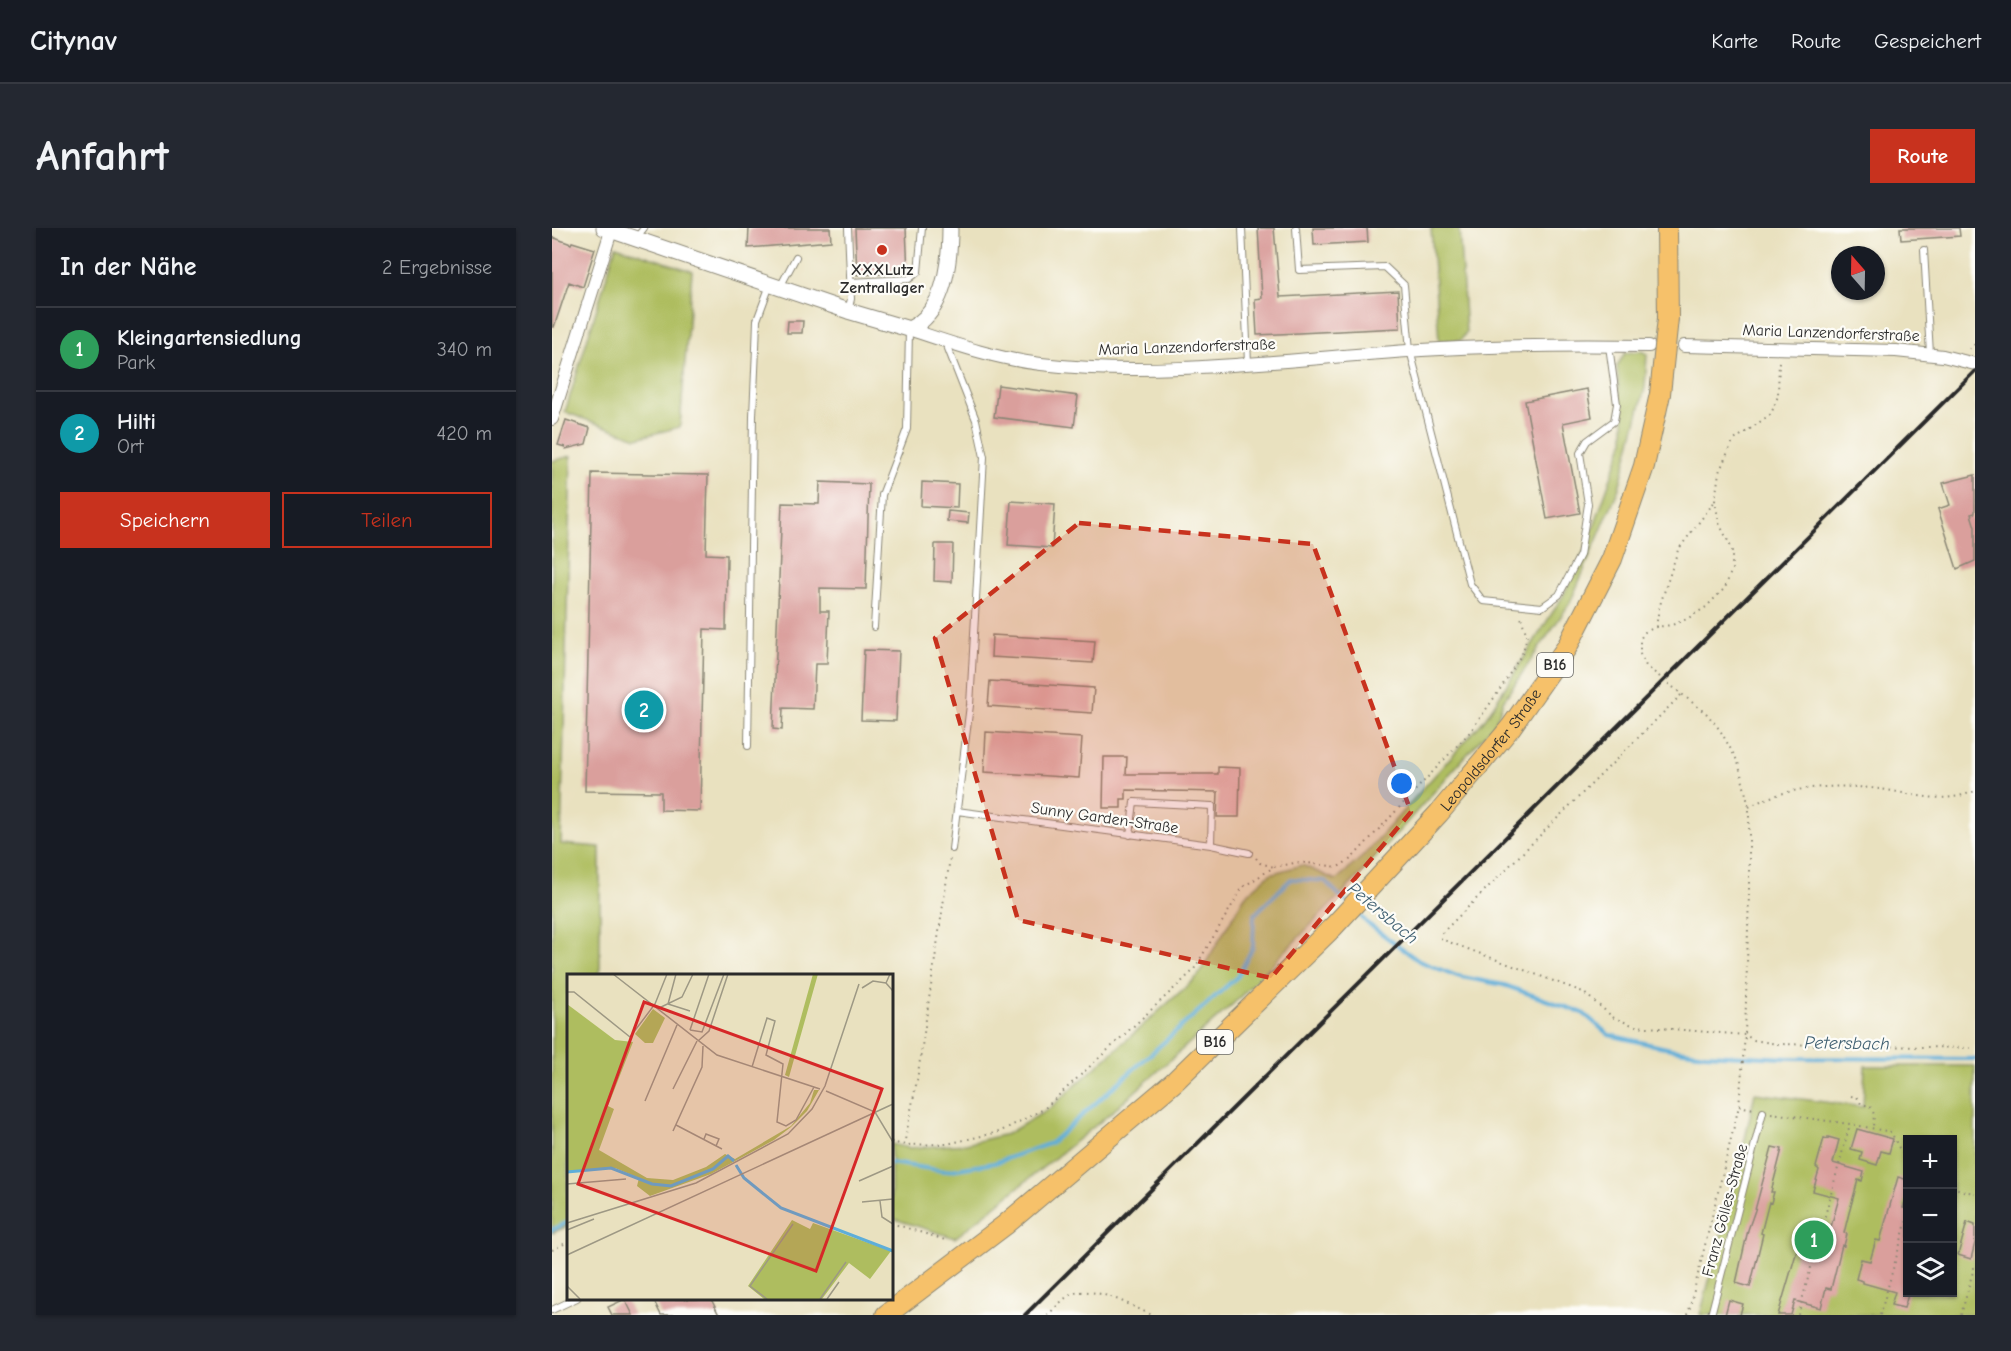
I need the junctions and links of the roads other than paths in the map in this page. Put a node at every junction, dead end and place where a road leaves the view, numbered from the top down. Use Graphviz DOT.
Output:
graph roads {
  1 [pos="848,228"];
  2 [pos="922,228"];
  3 [pos="950,228"];
  4 [pos="1242,228"];
  5 [pos="1296,228"];
  6 [pos="1667,228"];
  7 [pos="609,229"];
  8 [pos="640,233"];
  9 [pos="1924,250"];
  10 [pos="795,257"];
  11 [pos="850,279"];
  12 [pos="775,286"];
  13 [pos="848,311"];
  14 [pos="909,329"];
  15 [pos="945,341"];
  16 [pos="1609,345"];
  17 [pos="1649,346"];
  18 [pos="1684,346"];
  19 [pos="1410,350"];
  20 [pos="1930,354"];
  21 [pos="1248,363"];
  22 [pos="1975,364"];
  23 [pos="552,419"];
  24 [pos="874,627"];
  25 [pos="748,746"];
  26 [pos="957,811"];
  27 [pos="1131,835"];
  28 [pos="1211,845"];
  29 [pos="952,849"];
  30 [pos="1249,853"];
  31 [pos="1763,1112"];
  32 [pos="575,1300"];
  33 [pos="552,1310"];
  34 [pos="886,1315"];
  35 [pos="1711,1315"];
  1 -- 11 [label="lane"];
  2 -- 11 [label="lane"];
  3 -- 14 [label="street"];
  4 -- 21 [label="lane"];
  5 -- 19 [label="lane"];
  6 -- 34 [label="main road, Leopoldsdorfer Straße / B16, bridge"];
  7 -- 8 [label="street, Maria Lanzendorferstraße"];
  7 -- 23 [label="street"];
  8 -- 12 [label="street, Maria Lanzendorferstraße"];
  9 -- 20 [label="lane"];
  10 -- 12 [label="lane"];
  11 -- 13 [label="lane"];
  12 -- 13 [label="street, Maria Lanzendorferstraße"];
  12 -- 25 [label="lane"];
  13 -- 14 [label="street, Maria Lanzendorferstraße"];
  14 -- 15 [label="street, Maria Lanzendorferstraße"];
  14 -- 24 [label="lane"];
  15 -- 21 [label="street, Maria Lanzendorferstraße"];
  15 -- 26 [label="lane"];
  16 -- 17 [label="street, Maria Lanzendorferstraße"];
  16 -- 19 [label="street, Maria Lanzendorferstraße"];
  16 -- 19 [label="lane"];
  18 -- 20 [label="street, Maria Lanzendorferstraße"];
  19 -- 21 [label="street, Maria Lanzendorferstraße"];
  20 -- 22 [label="street, Maria Lanzendorferstraße"];
  26 -- 27 [label="lane, Sunny Garden-Straße"];
  26 -- 29 [label="lane"];
  27 -- 28 [label="lane, Sunny Garden-Straße"];
  27 -- 28 [label="lane"];
  28 -- 30 [label="lane, Sunny Garden-Straße"];
  31 -- 35 [label="lane, Franz Gölles-Straße"];
  32 -- 33 [label="lane"];
}
